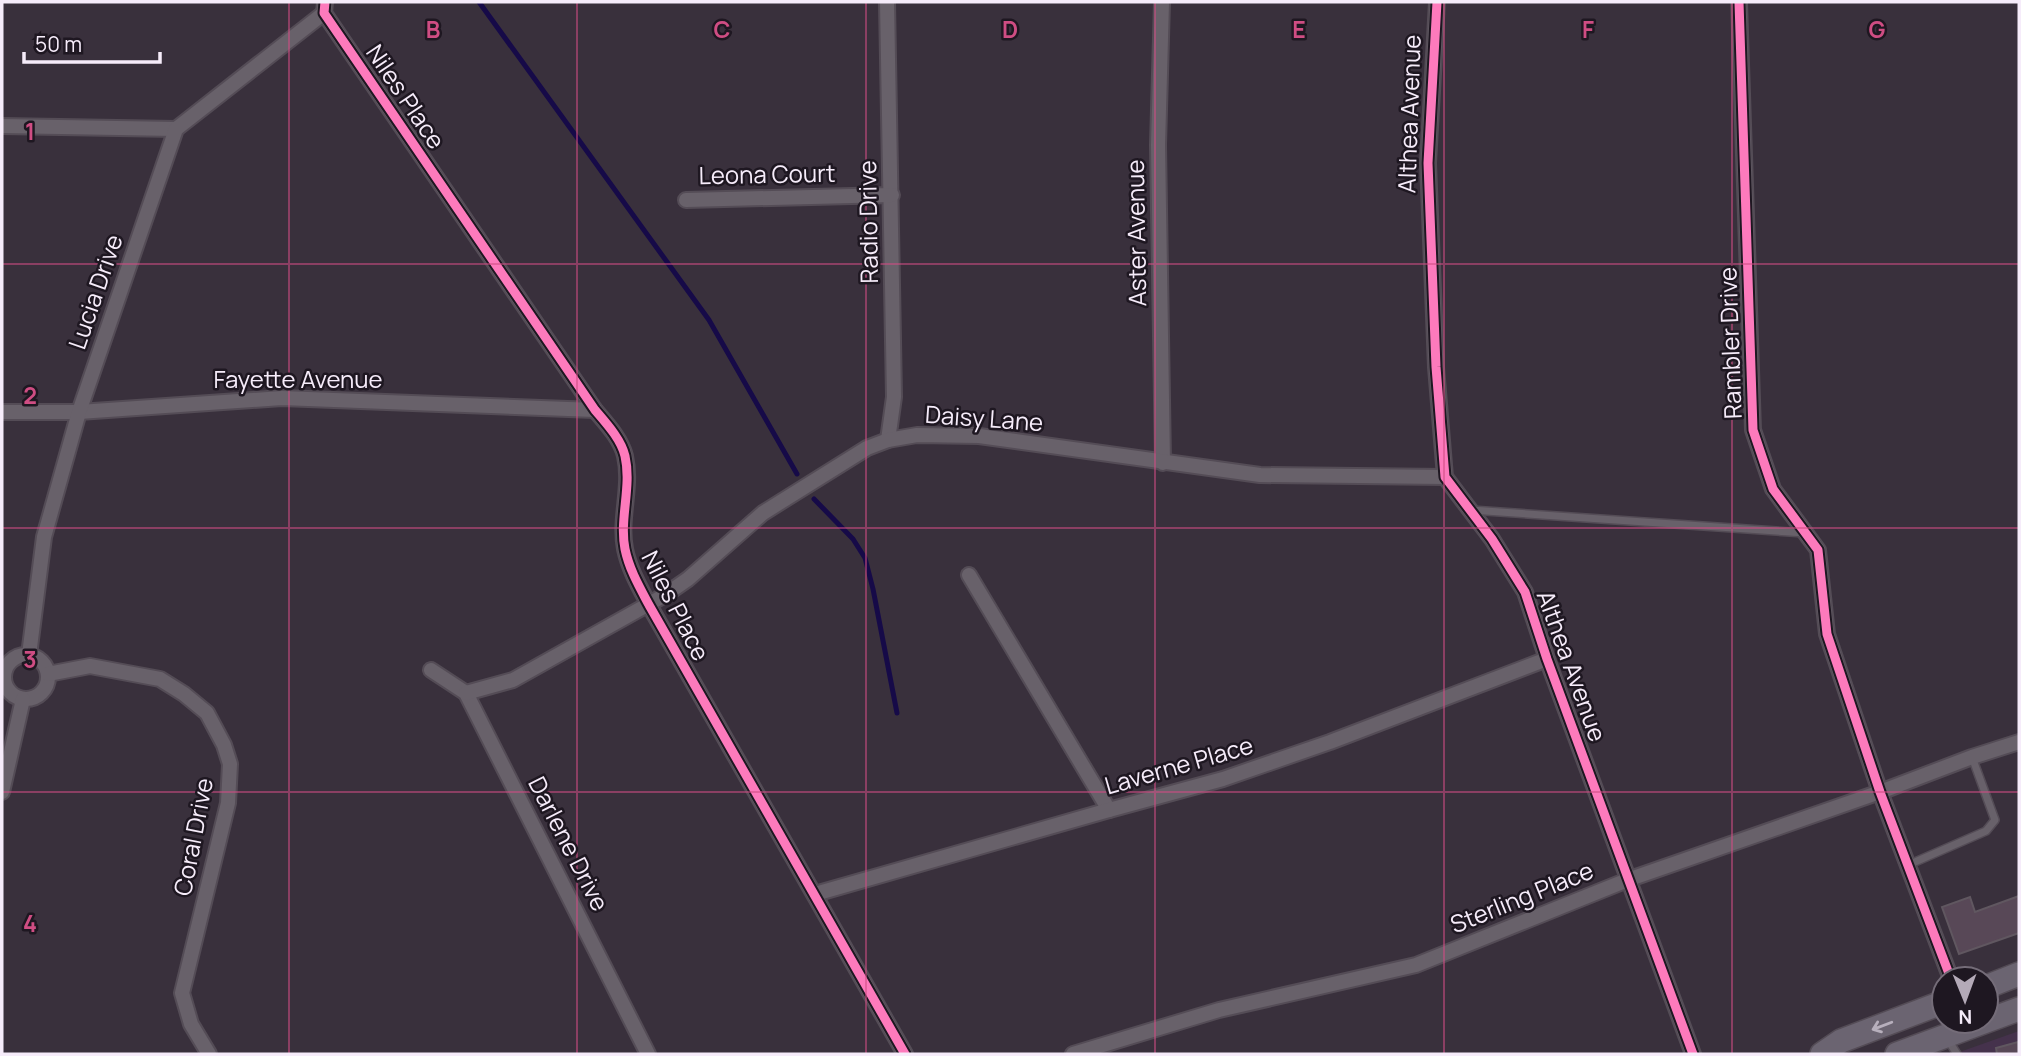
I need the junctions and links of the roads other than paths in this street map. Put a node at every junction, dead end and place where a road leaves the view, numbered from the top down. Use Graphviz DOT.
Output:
graph roads {
  1 [pos="887,2"];
  2 [pos="1162,2"];
  3 [pos="1437,2"];
  4 [pos="1739,2"];
  5 [pos="324,7"];
  6 [pos="2,126"];
  7 [pos="176,129"];
  8 [pos="892,195"];
  9 [pos="686,200"];
  10 [pos="595,410"];
  11 [pos="2,412"];
  12 [pos="79,412"];
  13 [pos="888,440"];
  14 [pos="1163,463"];
  15 [pos="1445,477"];
  16 [pos="1470,510"];
  17 [pos="1805,533"];
  18 [pos="969,575"];
  19 [pos="649,605"];
  20 [pos="29,655"];
  21 [pos="1547,659"];
  22 [pos="431,670"];
  23 [pos="3,671"];
  24 [pos="48,674"];
  25 [pos="466,693"];
  26 [pos="23,699"];
  27 [pos="2019,742"];
  28 [pos="1972,757"];
  29 [pos="2,792"];
  30 [pos="1880,792"];
  31 [pos="1109,810"];
  32 [pos="1907,865"];
  33 [pos="1630,879"];
  34 [pos="815,894"];
  35 [pos="1946,965"];
  36 [pos="2019,974"];
  37 [pos="2000,981"];
  38 [pos="1930,1007"];
  39 [pos="2019,1009"];
  40 [pos="1952,1045"];
  41 [pos="209,1054"];
  42 [pos="648,1054"];
  43 [pos="905,1054"];
  44 [pos="1073,1054"];
  45 [pos="1693,1054"];
  46 [pos="1822,1054"];
  47 [pos="1897,1054"];
  1 -- 8 [label="street, Radio Drive"];
  2 -- 14 [label="street, Aster Avenue"];
  3 -- 15 [label="street, Althea Avenue"];
  4 -- 17 [label="street, Rambler Drive"];
  5 -- 7 [label="street"];
  5 -- 10 [label="street, Niles Place"];
  6 -- 7 [label="street"];
  7 -- 12 [label="street, Lucia Drive"];
  8 -- 9 [label="street, Leona Court"];
  8 -- 13 [label="street, Radio Drive"];
  10 -- 12 [label="street, Fayette Avenue"];
  10 -- 19 [label="street, Niles Place"];
  11 -- 12 [label="street, Fayette Avenue"];
  12 -- 20 [label="street, Lucia Drive"];
  13 -- 14 [label="street, Daisy Lane"];
  13 -- 19 [label="street, Daisy Lane"];
  14 -- 15 [label="street, Daisy Lane"];
  15 -- 16 [label="street, Althea Avenue"];
  16 -- 17 [label="lane"];
  16 -- 21 [label="street, Althea Avenue"];
  17 -- 30 [label="street, Rambler Drive"];
  18 -- 31 [label="street"];
  19 -- 25 [label="street, Daisy Lane"];
  19 -- 34 [label="street, Niles Place"];
  20 -- 23 [label="street"];
  20 -- 24 [label="street"];
  21 -- 31 [label="street, Laverne Place"];
  21 -- 33 [label="street, Althea Avenue"];
  22 -- 25 [label="street, Darlene Drive"];
  23 -- 26 [label="street"];
  24 -- 26 [label="street"];
  24 -- 41 [label="street, Coral Drive"];
  25 -- 42 [label="street, Darlene Drive"];
  26 -- 29 [label="street"];
  27 -- 28 [label="street, Sterling Place"];
  28 -- 30 [label="street, Sterling Place"];
  28 -- 32 [label="lane"];
  30 -- 32 [label="street, Rambler Drive"];
  30 -- 33 [label="street, Sterling Place"];
  31 -- 34 [label="street, Laverne Place"];
  32 -- 35 [label="street, Rambler Drive"];
  33 -- 44 [label="street, Sterling Place"];
  33 -- 45 [label="street, Althea Avenue"];
  34 -- 43 [label="street, Niles Place"];
  36 -- 37 [label="main road"];
  38 -- 46 [label="main road, one-way"];
  39 -- 40 [label="main road"];
  40 -- 47 [label="main road"];
}
